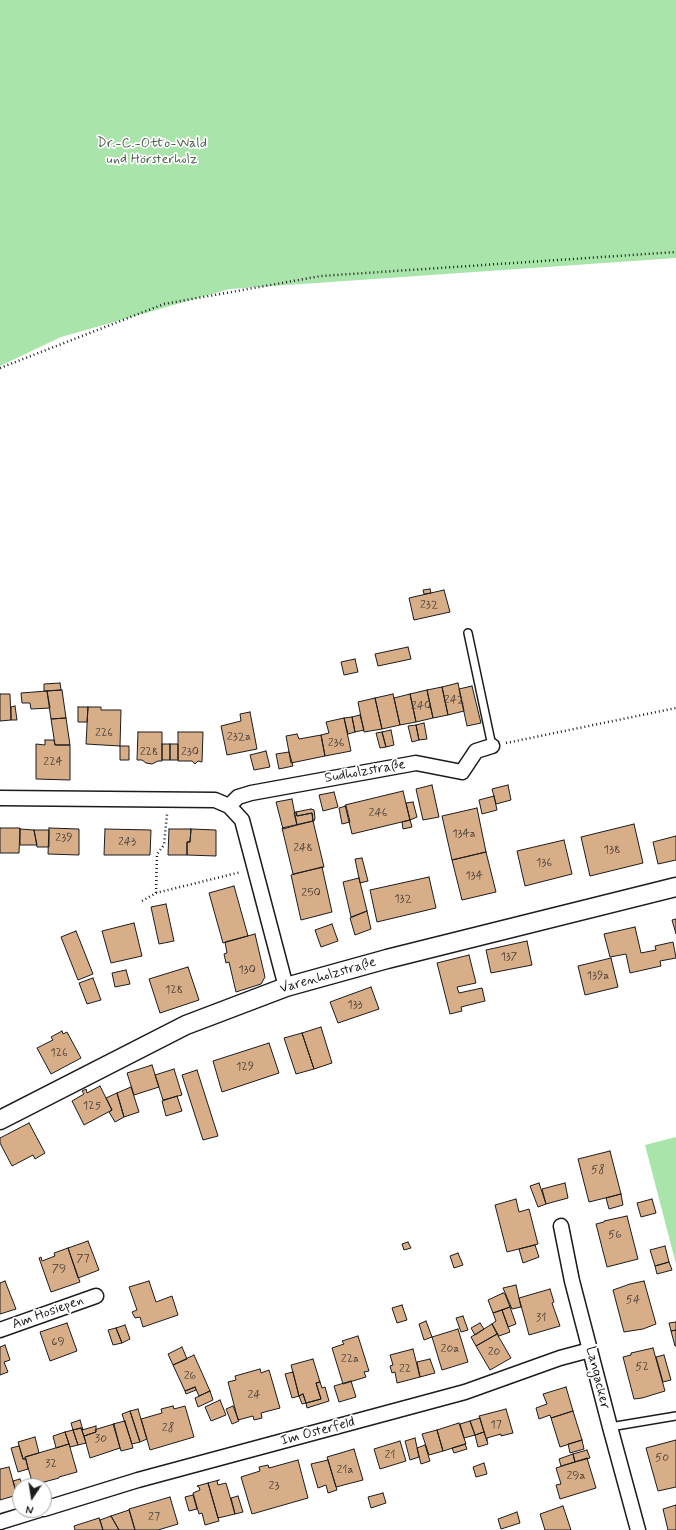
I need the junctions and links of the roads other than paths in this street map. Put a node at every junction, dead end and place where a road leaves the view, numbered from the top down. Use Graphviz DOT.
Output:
graph roads {
  1 [pos="468,633"];
  2 [pos="492,746"];
  3 [pos="0,798"];
  4 [pos="229,806"];
  5 [pos="676,887"];
  6 [pos="286,987"];
  7 [pos="0,1120"];
  8 [pos="561,1226"];
  9 [pos="96,1296"];
  10 [pos="0,1330"];
  11 [pos="590,1350"];
  12 [pos="676,1416"];
  13 [pos="610,1427"];
  14 [pos="52,1507"];
  15 [pos="13,1518"];
  16 [pos="0,1522"];
  17 [pos="638,1530"];
  1 -- 2 [label="lane"];
  2 -- 4 [label="street, Sudholzstraße"];
  3 -- 4 [label="street"];
  4 -- 6 [label="street"];
  5 -- 6 [label="street, Varenholzstraße"];
  6 -- 7 [label="street, Varenholzstraße"];
  8 -- 11 [label="street, Langacker"];
  9 -- 10 [label="street, Am Hosiepen"];
  11 -- 13 [label="street, Langacker"];
  11 -- 14 [label="street, Im Osterfeld"];
  12 -- 13 [label="lane"];
  13 -- 17 [label="street, Langacker"];
  15 -- 16 [label="street"];
}
